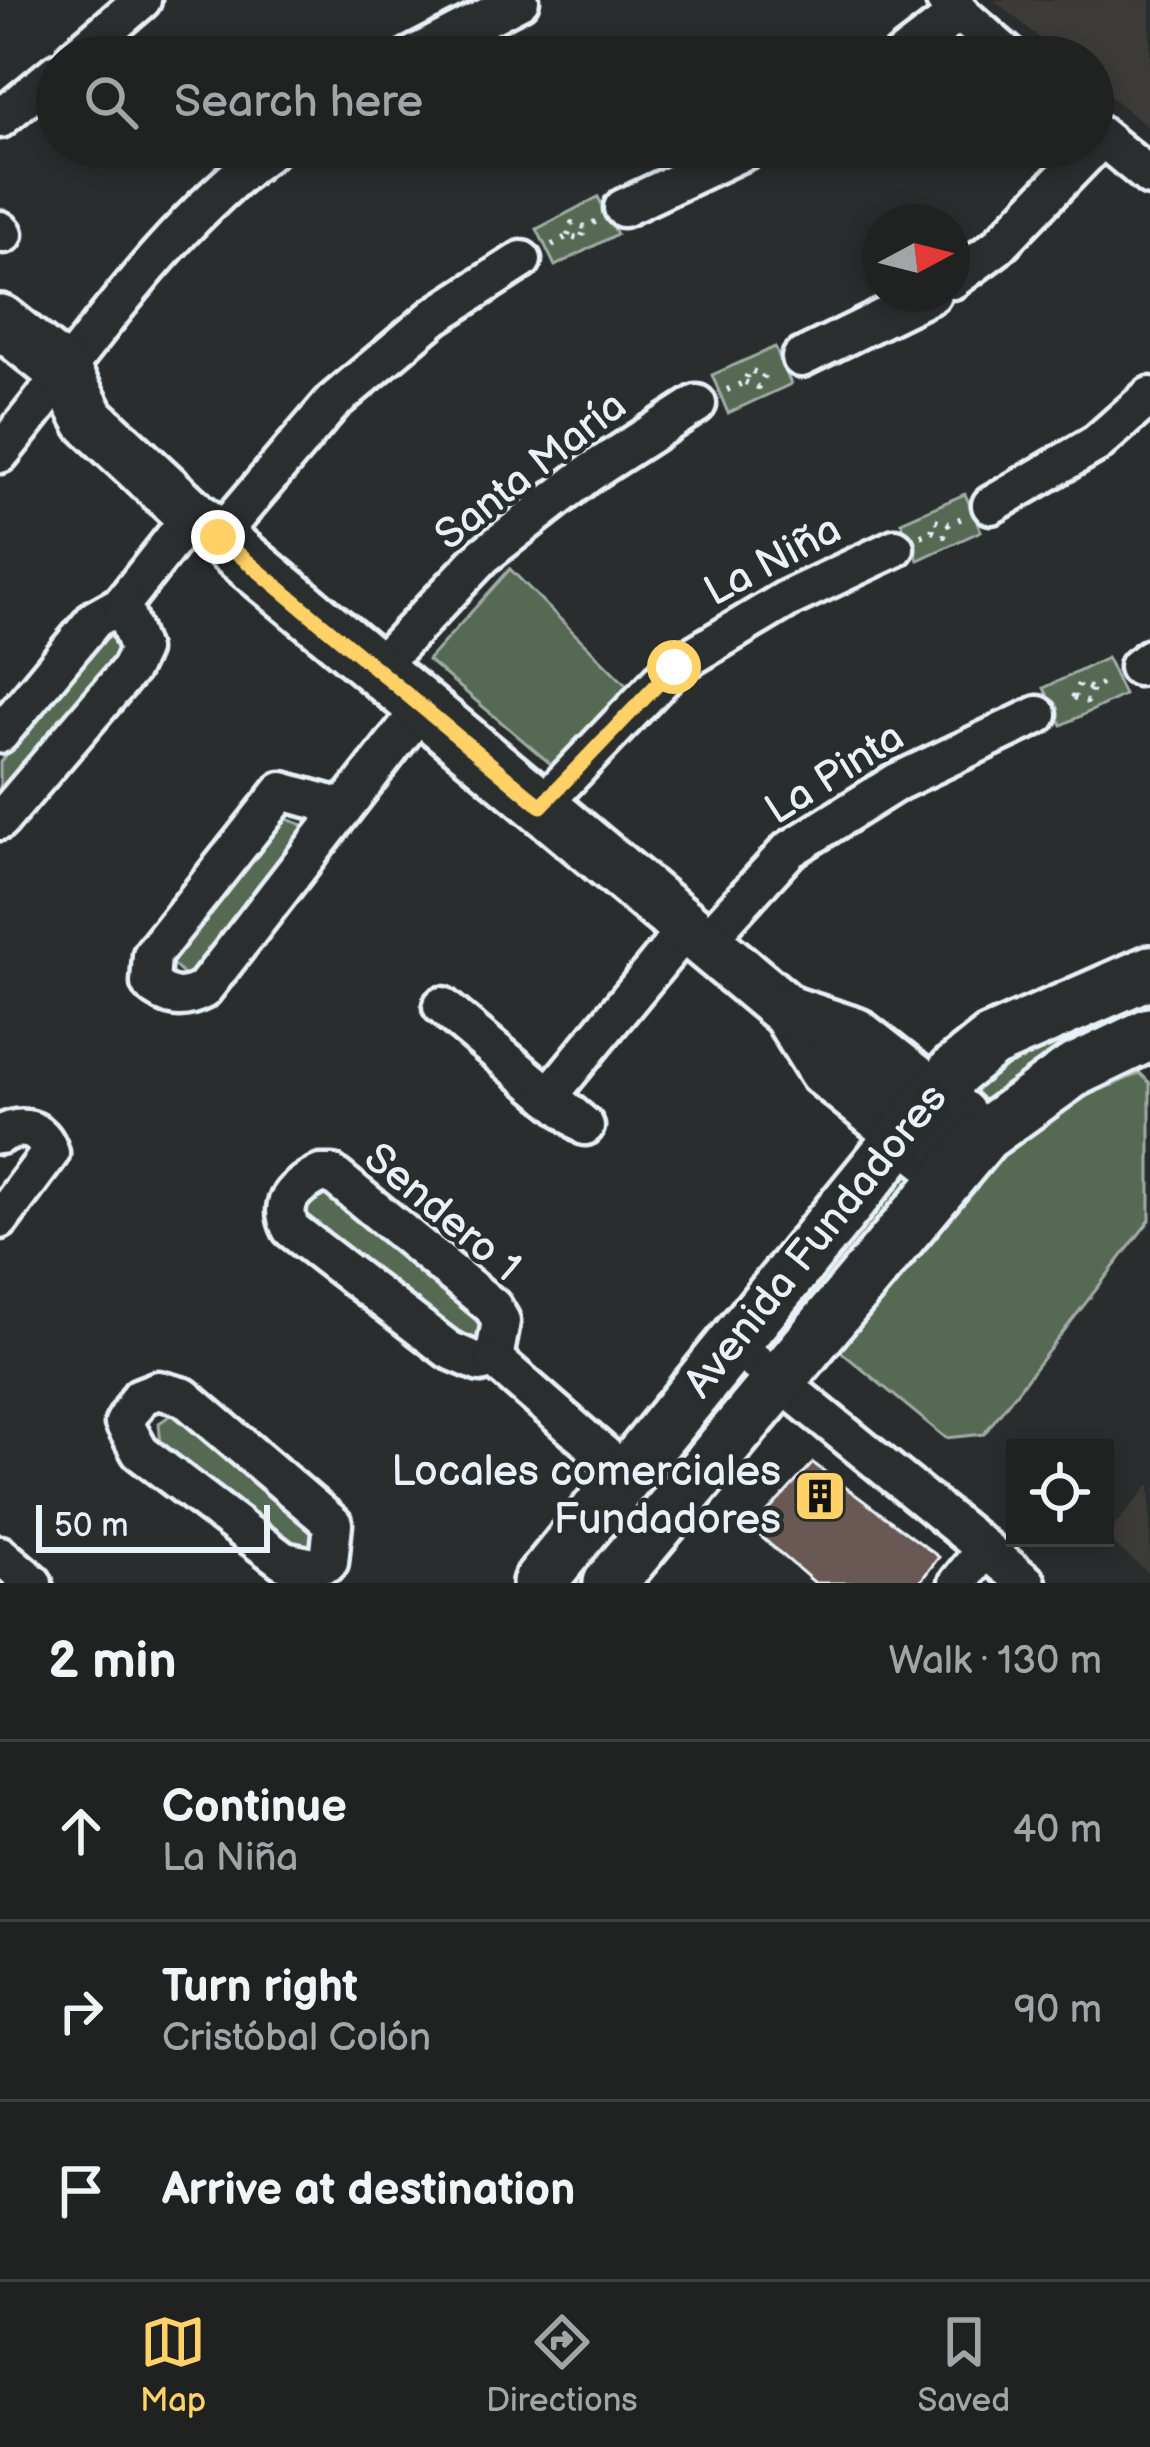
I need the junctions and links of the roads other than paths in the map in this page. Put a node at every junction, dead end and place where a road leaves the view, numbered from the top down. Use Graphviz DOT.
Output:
graph roads {
  1 [pos="142,0"];
  2 [pos="520,0"];
  3 [pos="952,6"];
  4 [pos="107,36"];
  5 [pos="451,36"];
  6 [pos="922,36"];
  7 [pos="986,36"];
  8 [pos="36,89"];
  9 [pos="0,119"];
  10 [pos="1114,148"];
  11 [pos="245,168"];
  12 [pos="708,168"];
  13 [pos="1067,168"];
  14 [pos="1150,177"];
  15 [pos="623,208"];
  16 [pos="522,260"];
  17 [pos="970,267"];
  18 [pos="895,312"];
  19 [pos="0,321"];
  20 [pos="801,358"];
  21 [pos="0,367"];
  22 [pos="54,387"];
  23 [pos="1150,396"];
  24 [pos="697,404"];
  25 [pos="0,454"];
  26 [pos="991,505"];
  27 [pos="205,526"];
  28 [pos="895,548"];
  29 [pos="122,604"];
  30 [pos="376,669"];
  31 [pos="422,709"];
  32 [pos="1038,715"];
  33 [pos="0,734"];
  34 [pos="541,806"];
  35 [pos="343,808"];
  36 [pos="0,820"];
  37 [pos="695,936"];
  38 [pos="1150,972"];
  39 [pos="442,1006"];
  40 [pos="788,1012"];
  41 [pos="1150,1034"];
  42 [pos="935,1095"];
  43 [pos="549,1096"];
  44 [pos="585,1126"];
  45 [pos="902,1133"];
  46 [pos="0,1135"];
  47 [pos="968,1154"];
  48 [pos="0,1220"];
  49 [pos="732,1343"];
  50 [pos="494,1359"];
  51 [pos="778,1380"];
  52 [pos="626,1474"];
  53 [pos="985,1550"];
  54 [pos="0,1555"];
  55 [pos="342,1573"];
  56 [pos="34,1583"];
  57 [pos="539,1583"];
  58 [pos="610,1583"];
  59 [pos="958,1583"];
  60 [pos="1027,1583"];
  1 -- 4 [label="street"];
  2 -- 5 [label="street"];
  3 -- 6 [label="street"];
  3 -- 7 [label="street"];
  8 -- 9 [label="street"];
  10 -- 14 [label="street"];
  11 -- 22 [label="street"];
  12 -- 15 [label="street"];
  13 -- 17 [label="street"];
  16 -- 27 [label="street"];
  18 -- 20 [label="street"];
  19 -- 22 [label="street"];
  21 -- 22 [label="street"];
  22 -- 25 [label="street"];
  22 -- 27 [label="street"];
  23 -- 26 [label="street"];
  24 -- 30 [label="street, Santa María"];
  27 -- 29 [label="street"];
  27 -- 30 [label="street"];
  28 -- 34 [label="street, La Niña"];
  29 -- 33 [label="street"];
  29 -- 36 [label="street"];
  30 -- 31 [label="street"];
  31 -- 34 [label="street"];
  31 -- 35 [label="street"];
  32 -- 37 [label="street, La Pinta"];
  34 -- 37 [label="street"];
  35 -- 35 [label="street"];
  37 -- 40 [label="street"];
  37 -- 43 [label="street, La Pinta"];
  38 -- 42 [label="street, Avenida Fundadores"];
  39 -- 43 [label="street"];
  40 -- 42 [label="street"];
  40 -- 45 [label="street"];
  41 -- 47 [label="street, Avenida Fundadores"];
  42 -- 45 [label="street, Avenida Fundadores"];
  42 -- 47 [label="street"];
  43 -- 44 [label="street"];
  45 -- 47 [label="street"];
  45 -- 49 [label="street, Avenida Fundadores"];
  46 -- 48 [label="street"];
  47 -- 51 [label="street, Avenida Fundadores"];
  49 -- 51 [label="street"];
  49 -- 52 [label="street, Avenida Fundadores"];
  50 -- 50 [label="street, Sendero 1"];
  50 -- 52 [label="street, Sendero 1"];
  51 -- 53 [label="street"];
  51 -- 58 [label="street, Avenida Fundadores"];
  52 -- 57 [label="street, Avenida Fundadores"];
  53 -- 59 [label="street"];
  53 -- 60 [label="street"];
  54 -- 56 [label="street"];
  55 -- 55 [label="street"];
}
